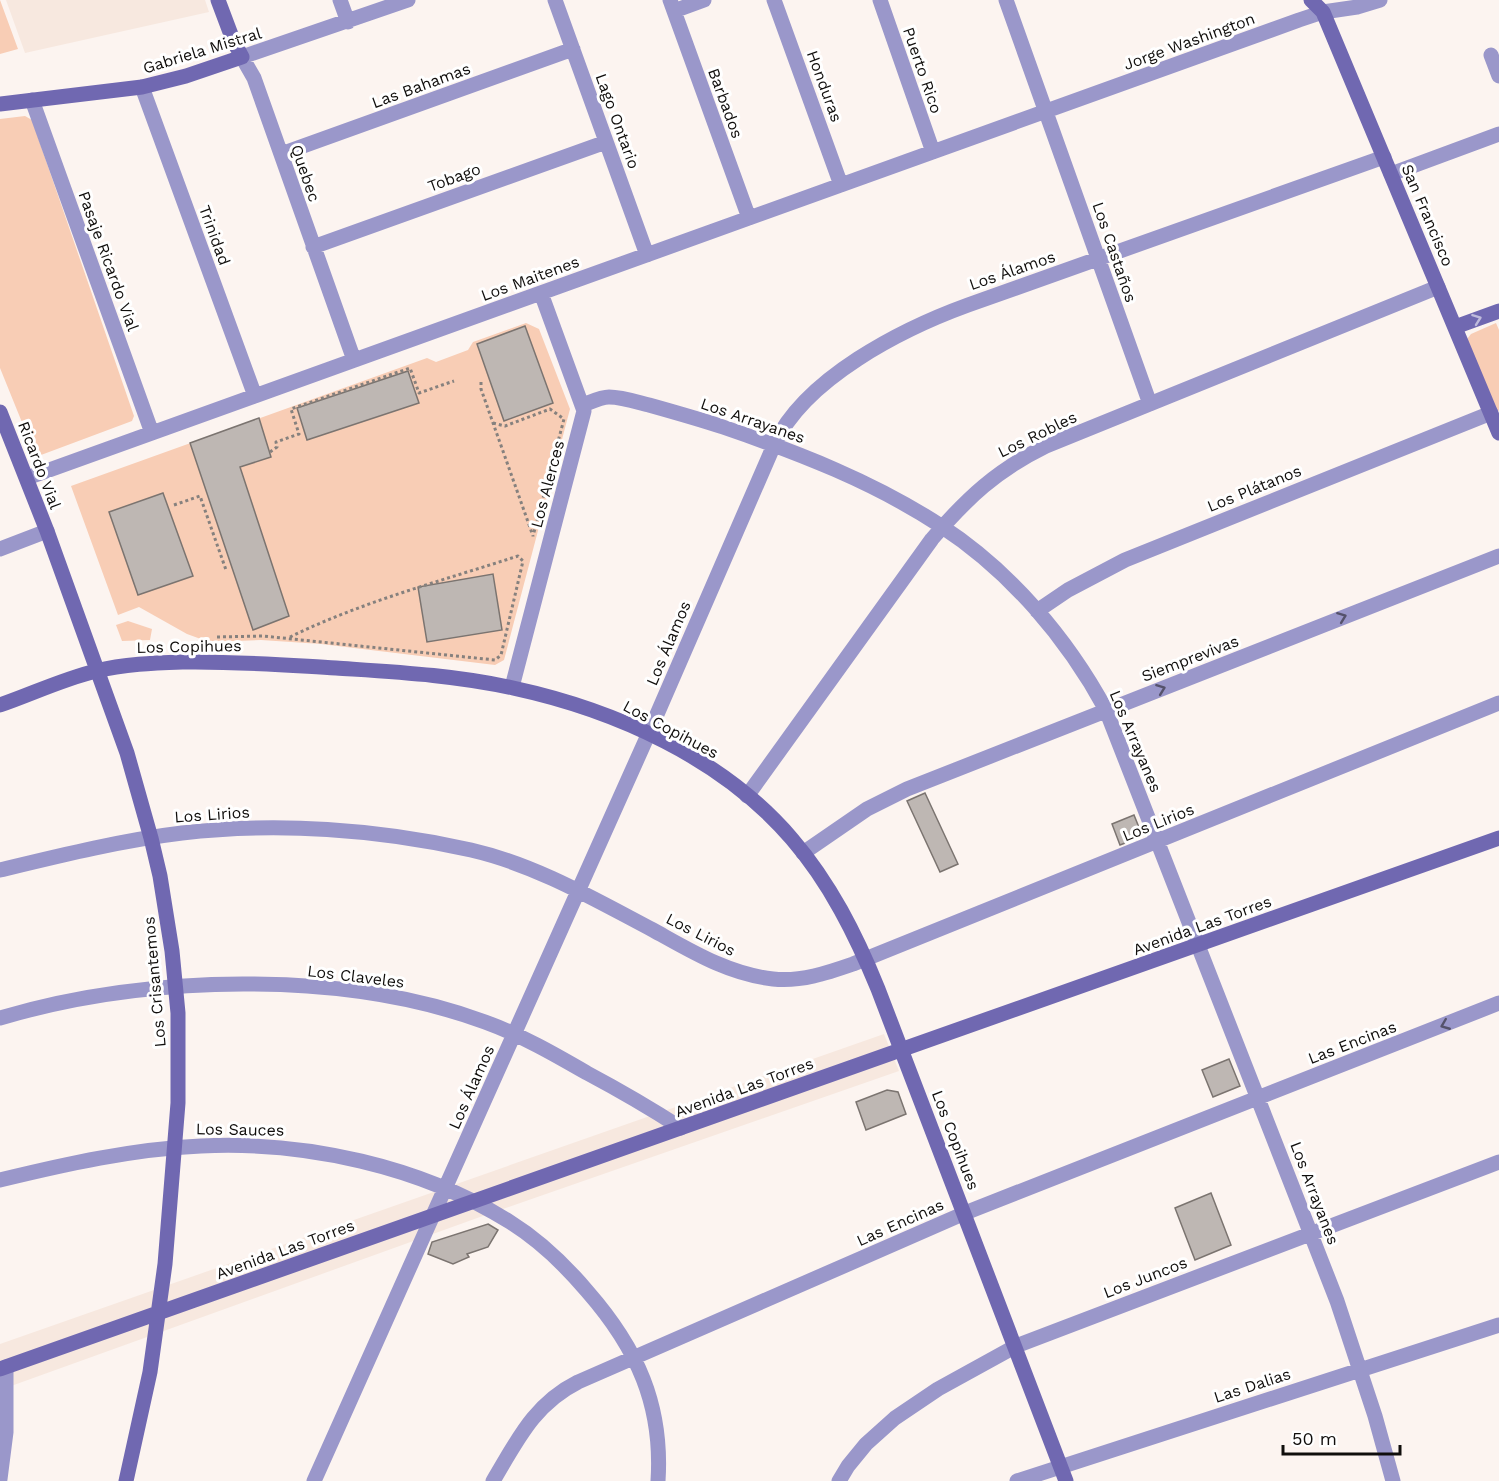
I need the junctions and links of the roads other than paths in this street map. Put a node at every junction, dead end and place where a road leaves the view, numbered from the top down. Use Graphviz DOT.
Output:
graph roads {
  1 [pos="218,0"];
  2 [pos="340,0"];
  3 [pos="408,0"];
  4 [pos="555,0"];
  5 [pos="704,0"];
  6 [pos="774,0"];
  7 [pos="880,0"];
  8 [pos="1006,0"];
  9 [pos="1311,0"];
  10 [pos="1380,0"];
  11 [pos="672,5"];
  12 [pos="1325,6"];
  13 [pos="348,22"];
  14 [pos="573,49"];
  15 [pos="1491,55"];
  16 [pos="242,57"];
  17 [pos="1499,76"];
  18 [pos="142,87"];
  19 [pos="32,100"];
  20 [pos="0,104"];
  21 [pos="1046,111"];
  22 [pos="1499,134"];
  23 [pos="606,142"];
  24 [pos="933,152"];
  25 [pos="281,154"];
  26 [pos="1384,157"];
  27 [pos="1391,174"];
  28 [pos="842,185"];
  29 [pos="749,218"];
  30 [pos="313,247"];
  31 [pos="647,255"];
  32 [pos="1098,258"];
  33 [pos="1438,287"];
  34 [pos="541,293"];
  35 [pos="1499,311"];
  36 [pos="1455,327"];
  37 [pos="354,360"];
  38 [pos="255,396"];
  39 [pos="1150,404"];
  40 [pos="583,405"];
  41 [pos="0,412"];
  42 [pos="1496,425"];
  43 [pos="152,433"];
  44 [pos="774,445"];
  45 [pos="27,478"];
  46 [pos="942,526"];
  47 [pos="47,531"];
  48 [pos="0,549"];
  49 [pos="1499,556"];
  50 [pos="1037,612"];
  51 [pos="97,671"];
  52 [pos="512,687"];
  53 [pos="1499,704"];
  54 [pos="0,705"];
  55 [pos="1106,710"];
  56 [pos="648,735"];
  57 [pos="747,796"];
  58 [pos="151,838"];
  59 [pos="1499,838"];
  60 [pos="1158,842"];
  61 [pos="803,853"];
  62 [pos="0,870"];
  63 [pos="579,890"];
  64 [pos="1198,945"];
  65 [pos="866,959"];
  66 [pos="176,987"];
  67 [pos="1499,1003"];
  68 [pos="0,1018"];
  69 [pos="514,1034"];
  70 [pos="902,1050"];
  71 [pos="1258,1098"];
  72 [pos="681,1128"];
  73 [pos="175,1148"];
  74 [pos="1499,1162"];
  75 [pos="0,1180"];
  76 [pos="445,1188"];
  77 [pos="473,1202"];
  78 [pos="965,1213"];
  79 [pos="432,1216"];
  80 [pos="1311,1233"];
  81 [pos="159,1313"];
  82 [pos="1499,1325"];
  83 [pos="1016,1346"];
  84 [pos="635,1357"];
  85 [pos="3,1368"];
  86 [pos="1361,1370"];
  87 [pos="1062,1465"];
  88 [pos="0,1479"];
  89 [pos="126,1481"];
  90 [pos="314,1481"];
  91 [pos="493,1481"];
  92 [pos="658,1481"];
  93 [pos="839,1481"];
  94 [pos="1017,1481"];
  95 [pos="1066,1481"];
  96 [pos="1393,1481"];
  1 -- 16 [label="street, Quebec"];
  2 -- 13 [label="street"];
  3 -- 13 [label="street, Gabriela Mistral"];
  4 -- 14 [label="street, Lago Ontario"];
  5 -- 11 [label="street"];
  6 -- 28 [label="street, Honduras"];
  7 -- 24 [label="street, Puerto Rico"];
  8 -- 21 [label="street, Los Castaños"];
  9 -- 12 [label="street, San Francisco"];
  10 -- 12 [label="street, Jorge Washington"];
  11 -- 29 [label="street, Barbados"];
  12 -- 21 [label="street, Jorge Washington"];
  12 -- 26 [label="street, San Francisco"];
  13 -- 16 [label="street, Gabriela Mistral"];
  14 -- 23 [label="street, Lago Ontario"];
  14 -- 25 [label="street, Las Bahamas"];
  15 -- 17 [label="street"];
  16 -- 18 [label="street, Gabriela Mistral"];
  16 -- 25 [label="street, Quebec"];
  18 -- 19 [label="street, Gabriela Mistral"];
  18 -- 38 [label="street, Trinidad"];
  19 -- 20 [label="street, Gabriela Mistral"];
  19 -- 43 [label="street, Pasaje Ricardo Vial"];
  21 -- 24 [label="street, Los Maitenes"];
  21 -- 32 [label="street, Los Castaños"];
  22 -- 27 [label="street"];
  23 -- 30 [label="street, Tobago"];
  23 -- 31 [label="street, Lago Ontario"];
  24 -- 28 [label="street, Los Maitenes"];
  25 -- 30 [label="street, Quebec"];
  26 -- 27 [label="street, San Francisco"];
  26 -- 32 [label="street, Los Álamos"];
  27 -- 33 [label="street, San Francisco"];
  28 -- 29 [label="street, Los Maitenes"];
  29 -- 31 [label="street, Los Maitenes"];
  30 -- 37 [label="street, Quebec"];
  31 -- 34 [label="street, Los Maitenes"];
  32 -- 39 [label="street, Los Castaños"];
  32 -- 44 [label="street, Los Álamos"];
  33 -- 36 [label="street, San Francisco"];
  33 -- 39 [label="street, Los Robles"];
  34 -- 37 [label="street, Los Maitenes"];
  34 -- 40 [label="street, Los Alerces"];
  36 -- 35 [label="street, one-way"];
  36 -- 42 [label="street, San Francisco"];
  37 -- 38 [label="street, Los Maitenes"];
  38 -- 43 [label="street, Los Maitenes"];
  39 -- 46 [label="street, Los Robles"];
  40 -- 44 [label="street, Los Arrayanes"];
  40 -- 52 [label="street, Los Alerces"];
  41 -- 45 [label="street, Ricardo Vial"];
  42 -- 50 [label="street, Los Plátanos"];
  43 -- 45 [label="street, Los Maitenes"];
  44 -- 46 [label="street, Los Arrayanes"];
  44 -- 56 [label="street, Los Álamos"];
  45 -- 47 [label="street, Ricardo Vial"];
  46 -- 50 [label="street, Los Arrayanes"];
  46 -- 57 [label="street, Los Robles"];
  47 -- 48 [label="street"];
  47 -- 51 [label="street, Los Crisantemos"];
  55 -- 49 [label="street, Siemprevivas, one-way"];
  50 -- 55 [label="street, Los Arrayanes"];
  51 -- 52 [label="street, Los Copihues"];
  51 -- 54 [label="street, Los Copihues"];
  51 -- 58 [label="street, Los Crisantemos"];
  52 -- 56 [label="street, Los Copihues"];
  53 -- 60 [label="street, Los Lirios"];
  55 -- 60 [label="street, Los Arrayanes"];
  55 -- 61 [label="street, Siemprevivas"];
  56 -- 57 [label="street, Los Copihues"];
  56 -- 63 [label="street, Los Álamos"];
  57 -- 61 [label="street, Los Copihues"];
  58 -- 62 [label="street, Los Lirios"];
  58 -- 63 [label="street, Los Lirios"];
  58 -- 66 [label="street, Los Crisantemos"];
  59 -- 64 [label="street, Avenida Las Torres"];
  60 -- 64 [label="street, Los Arrayanes"];
  60 -- 65 [label="street, Los Lirios"];
  61 -- 65 [label="street, Los Copihues"];
  63 -- 65 [label="street, Los Lirios"];
  63 -- 69 [label="street, Los Álamos"];
  64 -- 70 [label="street, Avenida Las Torres"];
  64 -- 71 [label="street, Los Arrayanes"];
  65 -- 70 [label="street, Los Copihues"];
  66 -- 68 [label="street, Los Claveles"];
  66 -- 69 [label="street, Los Claveles"];
  66 -- 73 [label="street, Los Crisantemos"];
  67 -- 71 [label="street, Las Encinas, one-way"];
  69 -- 72 [label="street, Los Claveles"];
  69 -- 76 [label="street, Los Álamos"];
  70 -- 72 [label="street, Avenida Las Torres"];
  70 -- 78 [label="street, Los Copihues"];
  71 -- 78 [label="street, Las Encinas"];
  71 -- 80 [label="street, Los Arrayanes"];
  72 -- 77 [label="street, Avenida Las Torres"];
  73 -- 75 [label="street, Los Sauces"];
  73 -- 76 [label="street, Los Sauces"];
  73 -- 81 [label="street, Los Crisantemos"];
  74 -- 80 [label="street, Los Juncos"];
  76 -- 77 [label="street, Los Sauces"];
  76 -- 79 [label="street, Los Álamos"];
  77 -- 79 [label="street, Avenida Las Torres"];
  77 -- 84 [label="street, Los Sauces"];
  78 -- 83 [label="street, Los Copihues"];
  78 -- 84 [label="street, Las Encinas"];
  79 -- 81 [label="street, Avenida Las Torres"];
  79 -- 90 [label="street, Los Álamos"];
  80 -- 83 [label="street, Los Juncos"];
  80 -- 86 [label="street, Los Arrayanes"];
  81 -- 85 [label="street, Avenida Las Torres"];
  81 -- 89 [label="street, Los Crisantemos"];
  82 -- 86 [label="street, Las Dalias"];
  83 -- 87 [label="street, Los Copihues"];
  83 -- 93 [label="street, Los Juncos"];
  84 -- 91 [label="street, Las Encinas"];
  84 -- 92 [label="street, Los Sauces"];
  85 -- 88 [label="street"];
  86 -- 87 [label="street, Las Dalias"];
  86 -- 96 [label="street, Los Arrayanes"];
  87 -- 94 [label="street, Las Dalias"];
  87 -- 95 [label="street, Los Copihues"];
}
